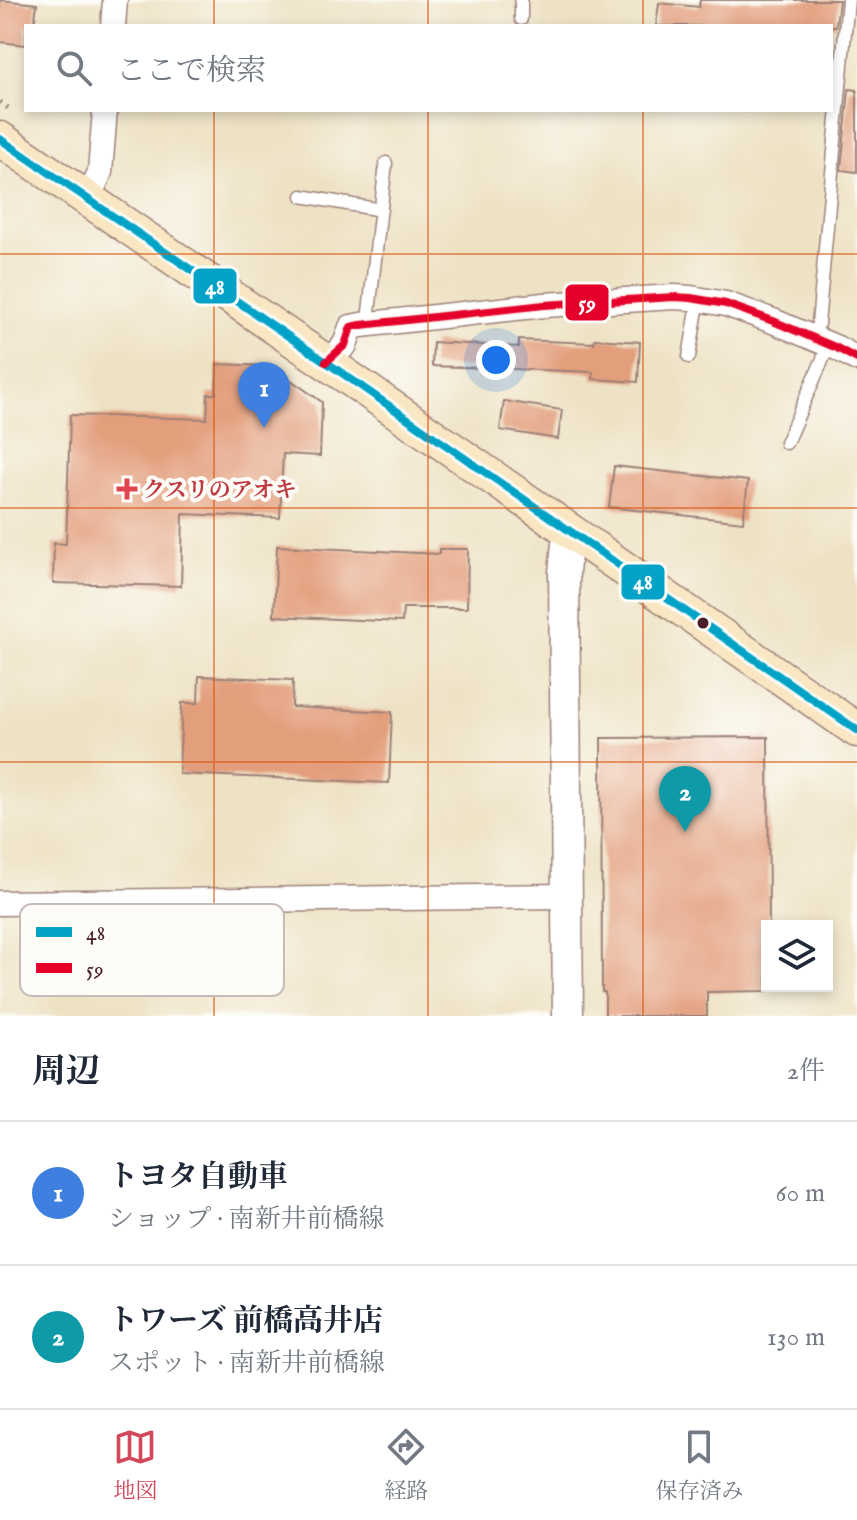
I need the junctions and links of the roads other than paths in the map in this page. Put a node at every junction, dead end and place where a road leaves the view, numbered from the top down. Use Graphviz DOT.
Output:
graph roads {
  1 [pos="115,0"];
  2 [pos="521,0"];
  3 [pos="848,0"];
  4 [pos="521,19"];
  5 [pos="113,24"];
  6 [pos="105,112"];
  7 [pos="0,139"];
  8 [pos="386,163"];
  9 [pos="302,196"];
  10 [pos="88,199"];
  11 [pos="381,210"];
  12 [pos="699,298"];
  13 [pos="371,324"];
  14 [pos="821,342"];
  15 [pos="689,357"];
  16 [pos="857,359"];
  17 [pos="326,362"];
  18 [pos="786,443"];
  19 [pos="573,534"];
  20 [pos="857,730"];
  21 [pos="567,896"];
  22 [pos="0,903"];
  23 [pos="568,1016"];
  1 -- 5 [label="street"];
  2 -- 4 [label="lane"];
  3 -- 14 [label="lane"];
  6 -- 10 [label="street"];
  7 -- 10 [label="main road"];
  8 -- 11 [label="lane"];
  9 -- 11 [label="lane"];
  10 -- 17 [label="main road"];
  11 -- 13 [label="lane"];
  12 -- 13 [label="street"];
  12 -- 14 [label="street"];
  12 -- 15 [label="lane"];
  13 -- 17 [label="street"];
  14 -- 16 [label="street"];
  14 -- 18 [label="lane"];
  17 -- 19 [label="main road"];
  19 -- 20 [label="main road"];
  19 -- 21 [label="street"];
  21 -- 22 [label="street"];
  21 -- 23 [label="street"];
}
